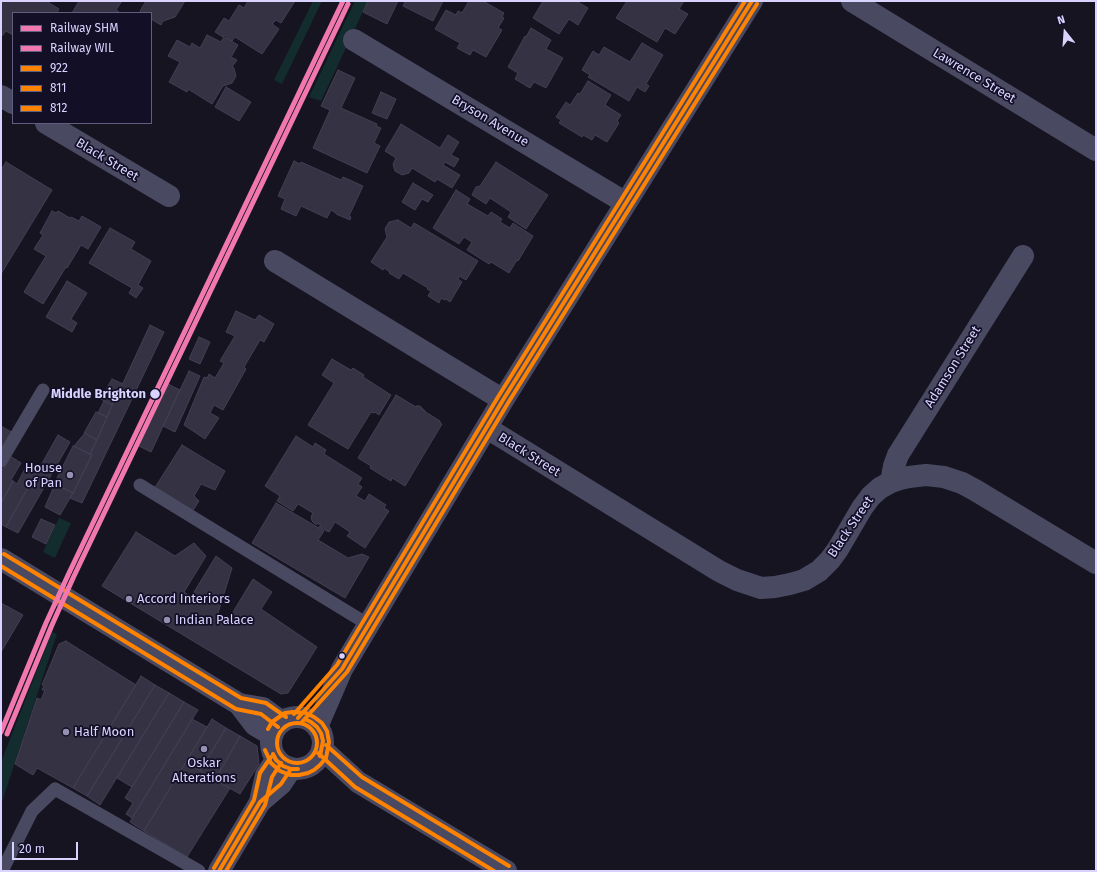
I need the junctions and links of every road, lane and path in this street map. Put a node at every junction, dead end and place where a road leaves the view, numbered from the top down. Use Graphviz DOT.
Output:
graph roads {
  1 [pos="752,1"];
  2 [pos="852,1"];
  3 [pos="354,40"];
  4 [pos="1,96"];
  5 [pos="12,102"];
  6 [pos="48,124"];
  7 [pos="1096,150"];
  8 [pos="169,196"];
  9 [pos="626,203"];
  10 [pos="1023,256"];
  11 [pos="275,261"];
  12 [pos="44,390"];
  13 [pos="503,400"];
  14 [pos="486,428"];
  15 [pos="1,461"];
  16 [pos="891,482"];
  17 [pos="140,485"];
  18 [pos="1,559"];
  19 [pos="1096,563"];
  20 [pos="369,625"];
  21 [pos="292,725"];
  22 [pos="300,761"];
  23 [pos="2,871"];
  24 [pos="199,871"];
  25 [pos="219,871"];
  26 [pos="506,871"];
  1 -- 9 [label="street"];
  2 -- 7 [label="street, Lawrence Street"];
  3 -- 9 [label="street, Bryson Avenue"];
  4 -- 5 [label="street"];
  6 -- 8 [label="street, Black Street"];
  9 -- 13 [label="street"];
  10 -- 16 [label="street, Adamson Street"];
  11 -- 13 [label="street"];
  12 -- 15 [label="lane"];
  13 -- 14 [label="street"];
  14 -- 16 [label="street, Black Street"];
  14 -- 20 [label="street"];
  16 -- 19 [label="street, Black Street"];
  17 -- 20 [label="lane"];
  18 -- 21 [label="street"];
  20 -- 21 [label="street"];
  21 -- 22 [label="street"];
  21 -- 22 [label="street"];
  22 -- 25 [label="street"];
  22 -- 26 [label="street"];
  23 -- 24 [label="lane"];
}
